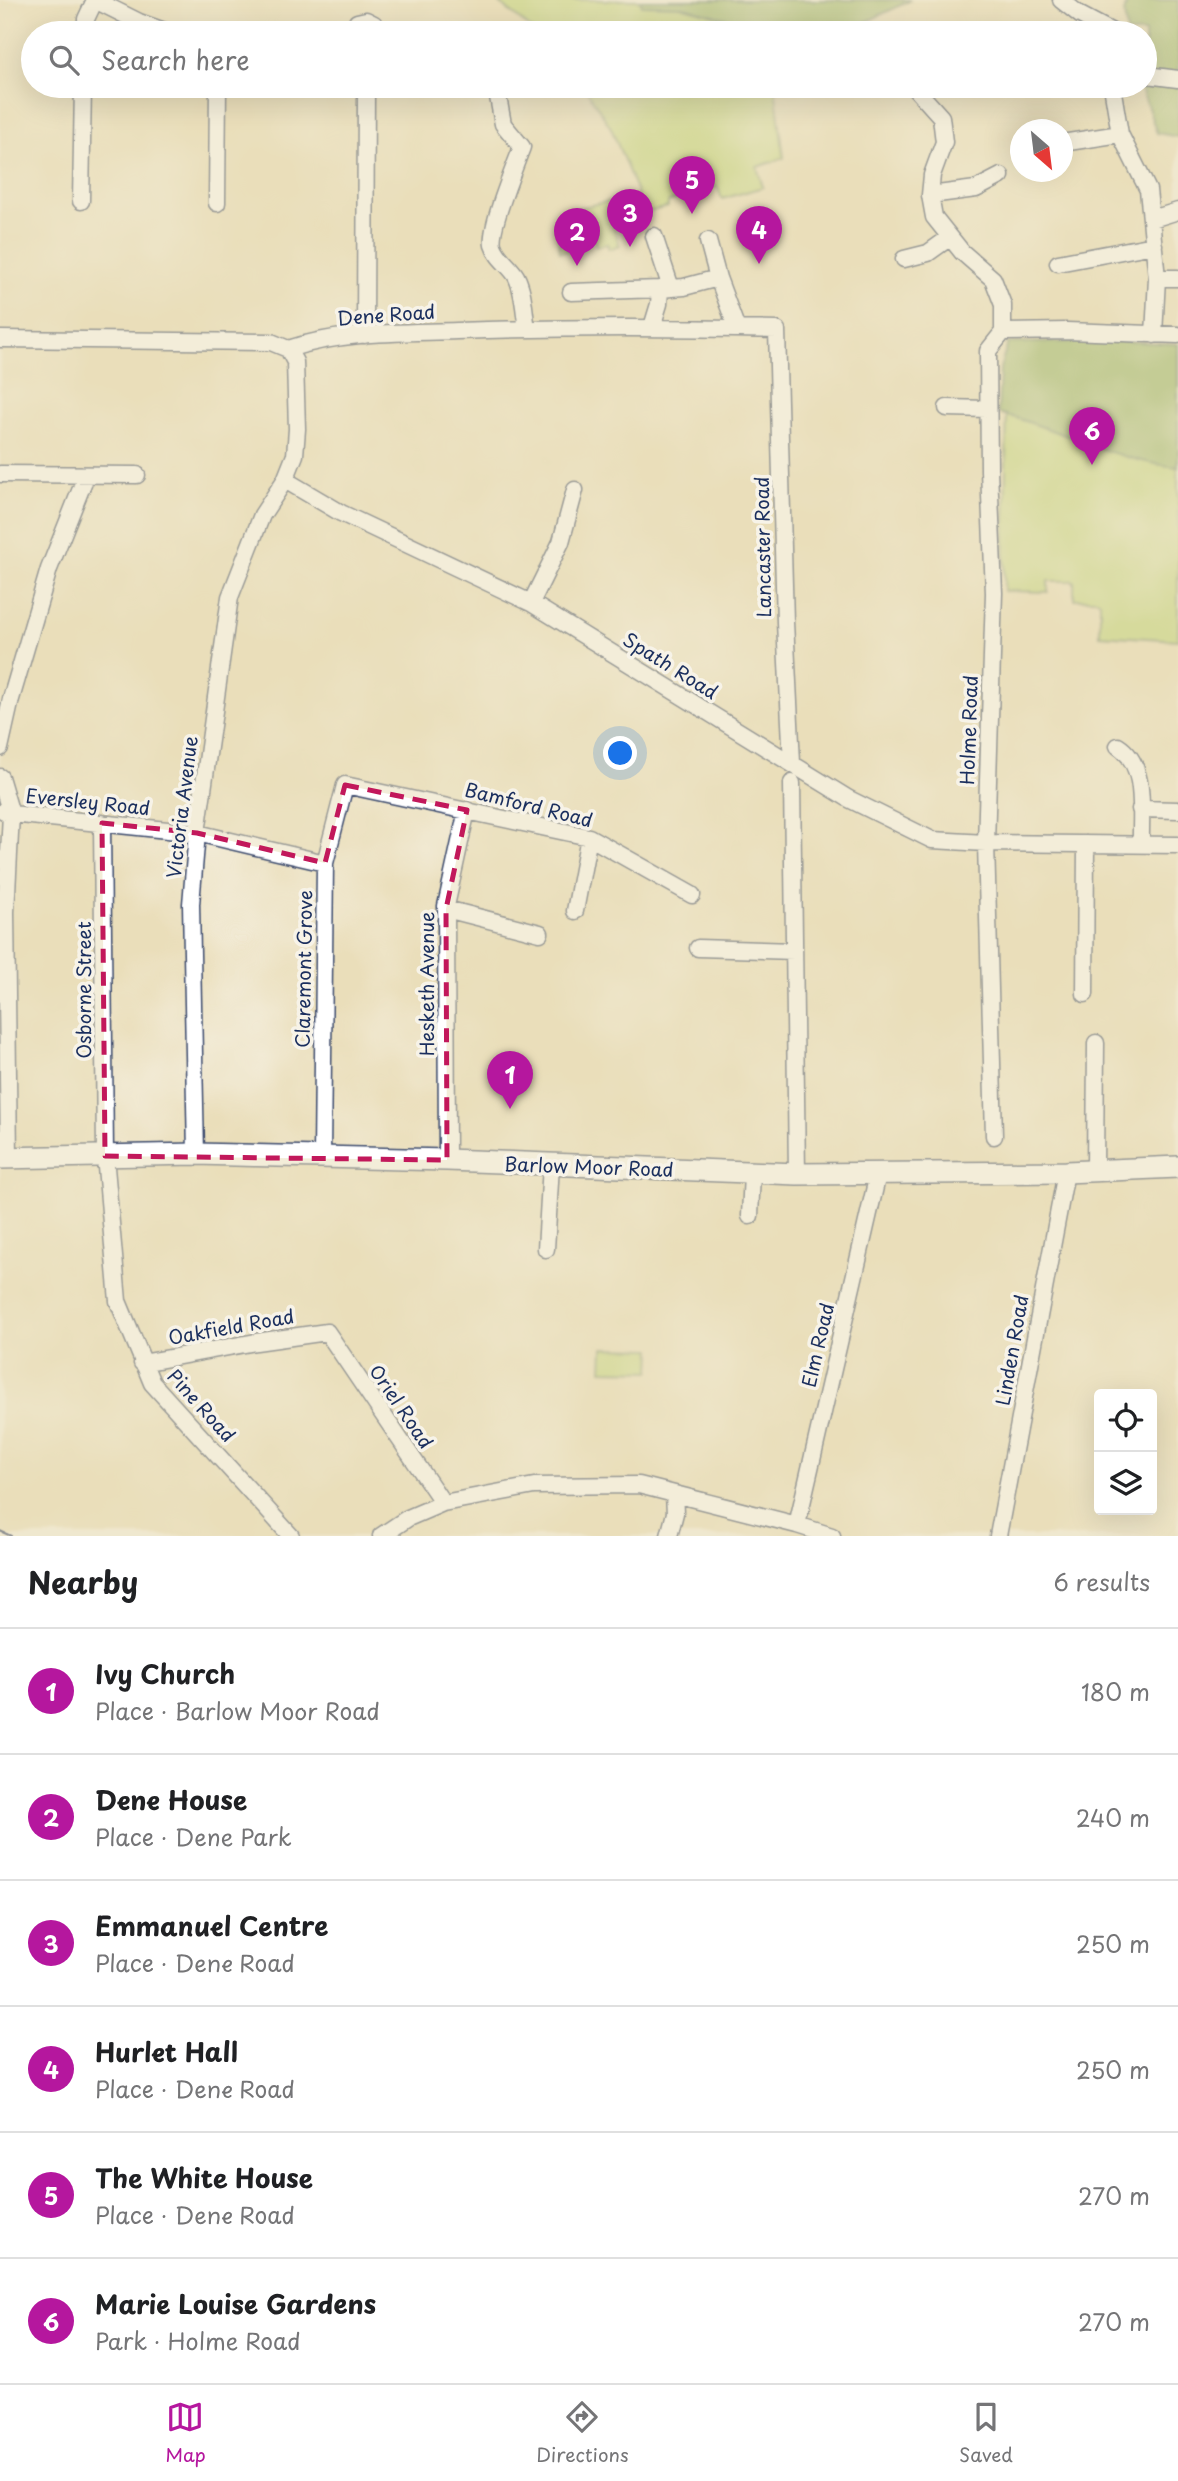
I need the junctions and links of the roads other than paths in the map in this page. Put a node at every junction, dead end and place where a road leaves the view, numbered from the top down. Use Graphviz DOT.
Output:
graph roads {
  1 [pos="95,0"];
  2 [pos="1061,0"];
  3 [pos="86,21"];
  4 [pos="137,21"];
  5 [pos="1091,21"];
  6 [pos="1157,76"];
  7 [pos="1178,79"];
  8 [pos="83,98"];
  9 [pos="218,98"];
  10 [pos="366,98"];
  11 [pos="498,98"];
  12 [pos="924,98"];
  13 [pos="1114,98"];
  14 [pos="1120,134"];
  15 [pos="1073,141"];
  16 [pos="1001,176"];
  17 [pos="930,195"];
  18 [pos="81,201"];
  19 [pos="217,203"];
  20 [pos="1178,211"];
  21 [pos="1152,219"];
  22 [pos="654,236"];
  23 [pos="949,238"];
  24 [pos="708,241"];
  25 [pos="1154,245"];
  26 [pos="904,259"];
  27 [pos="1058,263"];
  28 [pos="718,278"];
  29 [pos="1157,278"];
  30 [pos="1178,278"];
  31 [pos="665,289"];
  32 [pos="571,292"];
  33 [pos="652,327"];
  34 [pos="527,329"];
  35 [pos="737,329"];
  36 [pos="777,330"];
  37 [pos="1003,332"];
  38 [pos="365,335"];
  39 [pos="1154,335"];
  40 [pos="1178,335"];
  41 [pos="0,339"];
  42 [pos="288,349"];
  43 [pos="947,408"];
  44 [pos="988,409"];
  45 [pos="0,474"];
  46 [pos="137,475"];
  47 [pos="86,476"];
  48 [pos="285,480"];
  49 [pos="575,490"];
  50 [pos="531,603"];
  51 [pos="1118,746"];
  52 [pos="0,748"];
  53 [pos="792,763"];
  54 [pos="0,777"];
  55 [pos="792,783"];
  56 [pos="345,785"];
  57 [pos="1140,809"];
  58 [pos="467,810"];
  59 [pos="1178,810"];
  60 [pos="6,812"];
  61 [pos="102,823"];
  62 [pos="197,833"];
  63 [pos="589,837"];
  64 [pos="986,843"];
  65 [pos="1086,844"];
  66 [pos="1140,845"];
  67 [pos="1178,845"];
  68 [pos="325,863"];
  69 [pos="692,895"];
  70 [pos="446,909"];
  71 [pos="575,911"];
  72 [pos="3,925"];
  73 [pos="540,933"];
  74 [pos="698,948"];
  75 [pos="794,951"];
  76 [pos="1085,994"];
  77 [pos="1096,1044"];
  78 [pos="3,1068"];
  79 [pos="994,1136"];
  80 [pos="196,1154"];
  81 [pos="105,1156"];
  82 [pos="322,1157"];
  83 [pos="5,1158"];
  84 [pos="447,1160"];
  85 [pos="551,1165"];
  86 [pos="1178,1167"];
  87 [pos="1095,1171"];
  88 [pos="1066,1172"];
  89 [pos="752,1173"];
  90 [pos="797,1174"];
  91 [pos="878,1174"];
  92 [pos="750,1216"];
  93 [pos="546,1249"];
  94 [pos="327,1332"];
  95 [pos="142,1363"];
  96 [pos="674,1494"];
  97 [pos="443,1503"];
  98 [pos="805,1530"];
  99 [pos="291,1536"];
  100 [pos="381,1536"];
  101 [pos="669,1536"];
  102 [pos="832,1536"];
  103 [pos="998,1536"];
  1 -- 3 [label="street"];
  1 -- 4 [label="street"];
  2 -- 5 [label="street"];
  6 -- 7 [label="street"];
  8 -- 18 [label="street"];
  9 -- 19 [label="street"];
  10 -- 38 [label="street"];
  11 -- 34 [label="street"];
  12 -- 17 [label="street"];
  13 -- 14 [label="street"];
  14 -- 15 [label="street"];
  14 -- 21 [label="street"];
  16 -- 17 [label="street"];
  17 -- 23 [label="street"];
  20 -- 21 [label="street"];
  21 -- 25 [label="street"];
  22 -- 31 [label="street"];
  23 -- 26 [label="street"];
  23 -- 37 [label="street"];
  24 -- 28 [label="street"];
  25 -- 27 [label="street"];
  25 -- 29 [label="street"];
  28 -- 31 [label="street"];
  28 -- 35 [label="street"];
  29 -- 30 [label="street"];
  29 -- 39 [label="street"];
  31 -- 32 [label="street"];
  31 -- 33 [label="street"];
  33 -- 34 [label="street, Dene Road"];
  33 -- 35 [label="street, Dene Road"];
  34 -- 38 [label="street, Dene Road"];
  35 -- 36 [label="street, Dene Road"];
  36 -- 53 [label="street, Lancaster Road"];
  37 -- 39 [label="street"];
  37 -- 44 [label="street, Holme Road"];
  38 -- 42 [label="street, Dene Road"];
  39 -- 40 [label="street"];
  41 -- 42 [label="street, Dene Road"];
  42 -- 48 [label="street"];
  43 -- 44 [label="street"];
  44 -- 64 [label="street, Holme Road"];
  45 -- 47 [label="street"];
  46 -- 47 [label="street"];
  47 -- 52 [label="street"];
  48 -- 50 [label="street, Spath Road"];
  48 -- 62 [label="street, Victoria Avenue"];
  49 -- 50 [label="street"];
  50 -- 53 [label="street, Spath Road"];
  51 -- 57 [label="street"];
  53 -- 64 [label="street, Spath Road"];
  54 -- 60 [label="street"];
  55 -- 75 [label="street"];
  56 -- 58 [label="street, Bamford Road"];
  56 -- 68 [label="street, Claremont Grove"];
  57 -- 59 [label="street"];
  57 -- 66 [label="street"];
  58 -- 63 [label="street, Bamford Road"];
  58 -- 70 [label="street, Hesketh Avenue"];
  60 -- 61 [label="street, Eversley Road"];
  60 -- 72 [label="street"];
  61 -- 62 [label="street, Eversley Road"];
  61 -- 81 [label="street, Osborne Street"];
  62 -- 68 [label="street, Eversley Road"];
  62 -- 80 [label="street, Victoria Avenue"];
  63 -- 69 [label="street, Bamford Road"];
  63 -- 71 [label="street"];
  64 -- 65 [label="street, Spath Road"];
  64 -- 79 [label="street, Holme Road"];
  65 -- 66 [label="street, Spath Road"];
  65 -- 76 [label="street"];
  66 -- 67 [label="street, Spath Road"];
  68 -- 82 [label="street, Claremont Grove"];
  70 -- 73 [label="street"];
  70 -- 84 [label="street, Hesketh Avenue"];
  72 -- 78 [label="street"];
  74 -- 75 [label="street"];
  75 -- 90 [label="street"];
  77 -- 87 [label="street"];
  78 -- 83 [label="street"];
  80 -- 81 [label="main road, Barlow Moor Road"];
  80 -- 82 [label="main road, Barlow Moor Road"];
  81 -- 83 [label="main road, Barlow Moor Road"];
  81 -- 95 [label="street, Pine Road"];
  82 -- 84 [label="main road, Barlow Moor Road"];
  84 -- 85 [label="main road, Barlow Moor Road"];
  85 -- 89 [label="main road, Barlow Moor Road"];
  85 -- 93 [label="street"];
  86 -- 87 [label="main road, Barlow Moor Road"];
  87 -- 88 [label="main road, Barlow Moor Road"];
  88 -- 91 [label="main road, Barlow Moor Road"];
  88 -- 103 [label="street, Linden Road"];
  89 -- 90 [label="main road, Barlow Moor Road"];
  89 -- 92 [label="street"];
  90 -- 91 [label="main road, Barlow Moor Road"];
  91 -- 98 [label="street, Elm Road"];
  94 -- 95 [label="street, Oakfield Road"];
  94 -- 97 [label="street, Oriel Road"];
  95 -- 99 [label="street, Pine Road"];
  96 -- 97 [label="street"];
  96 -- 98 [label="street"];
  96 -- 101 [label="street"];
  97 -- 100 [label="street"];
  98 -- 102 [label="street"];
}
